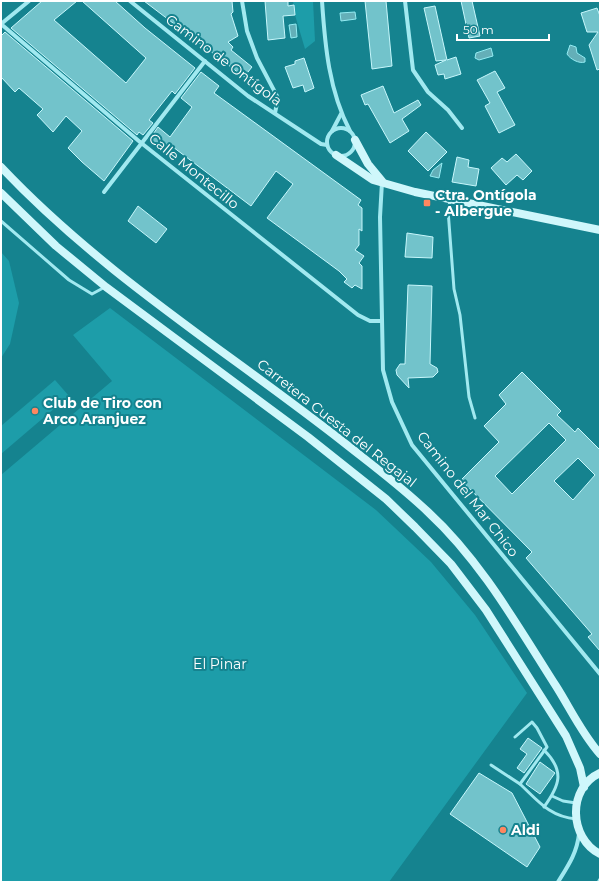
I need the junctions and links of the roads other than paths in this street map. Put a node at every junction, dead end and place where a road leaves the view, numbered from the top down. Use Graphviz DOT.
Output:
graph roads {
  1 [pos="29,1"];
  2 [pos="130,1"];
  3 [pos="242,1"];
  4 [pos="322,1"];
  5 [pos="405,1"];
  6 [pos="1,24"];
  7 [pos="205,61"];
  8 [pos="275,113"];
  9 [pos="341,114"];
  10 [pos="462,128"];
  11 [pos="350,131"];
  12 [pos="332,132"];
  13 [pos="355,140"];
  14 [pos="140,142"];
  15 [pos="327,145"];
  16 [pos="336,155"];
  17 [pos="1,167"];
  18 [pos="382,181"];
  19 [pos="104,192"];
  20 [pos="1,193"];
  21 [pos="450,201"];
  22 [pos="1,221"];
  23 [pos="600,230"];
  24 [pos="106,287"];
  25 [pos="381,322"];
  26 [pos="475,418"];
  27 [pos="600,674"];
  28 [pos="516,737"];
  29 [pos="544,750"];
  30 [pos="600,754"];
  31 [pos="491,765"];
  32 [pos="600,773"];
  33 [pos="520,784"];
  34 [pos="584,787"];
  35 [pos="552,796"];
  36 [pos="576,803"];
  37 [pos="544,807"];
  38 [pos="576,819"];
  39 [pos="579,832"];
  40 [pos="600,854"];
  41 [pos="558,882"];
  1 -- 6 [label="street"];
  2 -- 7 [label="street, Camino de Ontígola"];
  3 -- 8 [label="street"];
  4 -- 9 [label="street"];
  5 -- 10 [label="street"];
  6 -- 14 [label="street, Calle Montecillo"];
  7 -- 8 [label="street, Camino de Ontígola"];
  7 -- 14 [label="street"];
  8 -- 15 [label="street, Camino de Ontígola"];
  9 -- 11 [label="street"];
  9 -- 12 [label="street"];
  11 -- 12 [label="street"];
  11 -- 13 [label="street"];
  12 -- 15 [label="street"];
  13 -- 16 [label="street"];
  13 -- 18 [label="main road"];
  14 -- 19 [label="street"];
  14 -- 25 [label="street, Calle Montecillo"];
  15 -- 16 [label="street"];
  16 -- 18 [label="main road"];
  17 -- 30 [label="main road, Carretera Cuesta del Regajal"];
  18 -- 21 [label="main road"];
  18 -- 25 [label="street, Camino del Mar Chico"];
  20 -- 24 [label="main road, Carretera Cuesta del Regajal"];
  21 -- 23 [label="main road"];
  21 -- 26 [label="lane"];
  22 -- 24 [label="lane"];
  24 -- 34 [label="main road, Carretera Cuesta del Regajal"];
  25 -- 27 [label="street, Camino del Mar Chico"];
  28 -- 29 [label="lane"];
  29 -- 33 [label="lane"];
  29 -- 35 [label="lane"];
  31 -- 33 [label="lane"];
  32 -- 34 [label="main road"];
  33 -- 37 [label="lane"];
  34 -- 36 [label="main road"];
  35 -- 36 [label="lane"];
  35 -- 37 [label="lane"];
  36 -- 38 [label="main road"];
  37 -- 38 [label="lane"];
  38 -- 39 [label="main road"];
  39 -- 40 [label="main road"];
  39 -- 41 [label="street"];
}
